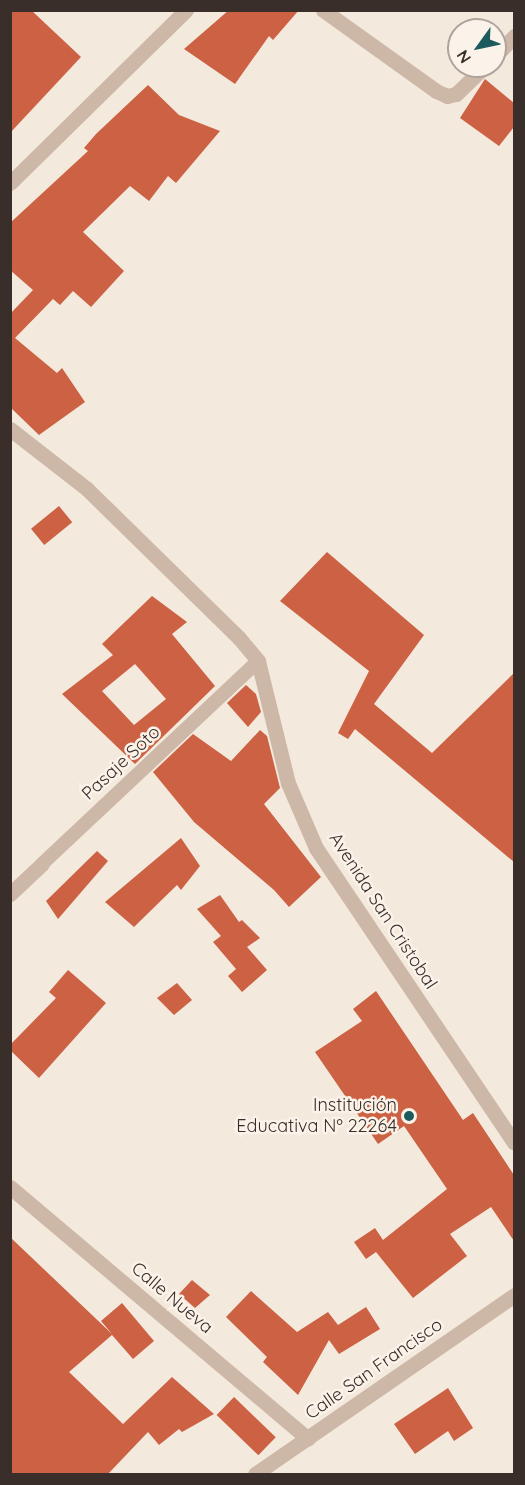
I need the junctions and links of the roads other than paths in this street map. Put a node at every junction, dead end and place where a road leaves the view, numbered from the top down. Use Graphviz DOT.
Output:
graph roads {
  1 [pos="186,10"];
  2 [pos="323,10"];
  3 [pos="473,78"];
  4 [pos="10,183"];
  5 [pos="10,429"];
  6 [pos="258,661"];
  7 [pos="42,864"];
  8 [pos="10,894"];
  9 [pos="514,1143"];
  10 [pos="10,1187"];
  11 [pos="514,1295"];
  12 [pos="308,1439"];
  13 [pos="255,1474"];
  1 -- 4 [label="street"];
  2 -- 3 [label="street"];
  5 -- 6 [label="street, Avenida San Cristobal"];
  6 -- 7 [label="lane, Pasaje Soto"];
  6 -- 9 [label="street, Avenida San Cristobal"];
  7 -- 8 [label="street, Pasaje Soto"];
  10 -- 12 [label="street, Calle Nueva"];
  11 -- 12 [label="street, Calle San Francisco"];
  12 -- 13 [label="street, Calle San Francisco"];
}
